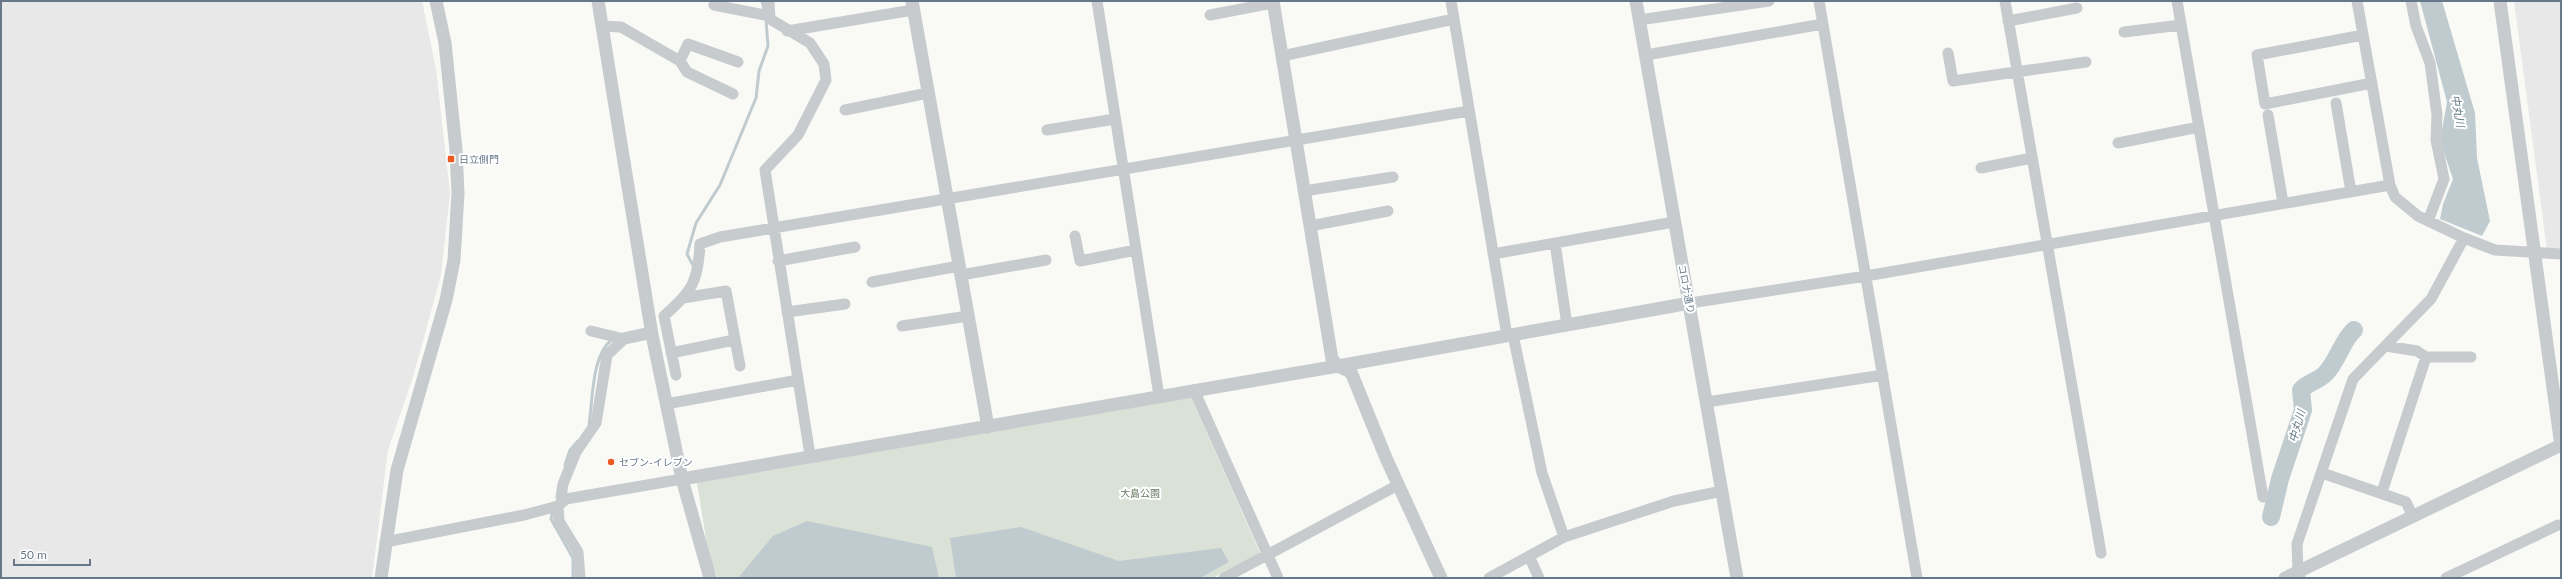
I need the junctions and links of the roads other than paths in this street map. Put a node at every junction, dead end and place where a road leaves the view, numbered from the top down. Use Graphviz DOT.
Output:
graph roads {
  1 [pos="436,1"];
  2 [pos="598,1"];
  3 [pos="769,1"];
  4 [pos="1097,1"];
  5 [pos="1451,1"];
  6 [pos="1636,1"];
  7 [pos="1769,1"];
  8 [pos="1819,1"];
  9 [pos="2005,1"];
  10 [pos="2177,1"];
  11 [pos="2357,1"];
  12 [pos="2411,1"];
  13 [pos="2500,1"];
  14 [pos="1273,2"];
  15 [pos="714,5"];
  16 [pos="912,5"];
  17 [pos="2077,8"];
  18 [pos="770,16"];
  19 [pos="1210,16"];
  20 [pos="1454,19"];
  21 [pos="1640,20"];
  22 [pos="2008,21"];
  23 [pos="1823,24"];
  24 [pos="2181,25"];
  25 [pos="602,26"];
  26 [pos="787,31"];
  27 [pos="2124,32"];
  28 [pos="2363,35"];
  29 [pos="1948,53"];
  30 [pos="1646,55"];
  31 [pos="1282,56"];
  32 [pos="680,61"];
  33 [pos="738,62"];
  34 [pos="2086,62"];
  35 [pos="2017,73"];
  36 [pos="2372,83"];
  37 [pos="928,93"];
  38 [pos="733,94"];
  39 [pos="2336,103"];
  40 [pos="845,110"];
  41 [pos="1469,111"];
  42 [pos="2268,115"];
  43 [pos="1115,119"];
  44 [pos="2199,127"];
  45 [pos="1047,130"];
  46 [pos="1296,141"];
  47 [pos="2118,143"];
  48 [pos="2032,158"];
  49 [pos="1981,168"];
  50 [pos="1123,170"];
  51 [pos="1393,177"];
  52 [pos="2390,185"];
  53 [pos="1304,191"];
  54 [pos="2351,192"];
  55 [pos="947,199"];
  56 [pos="2283,203"];
  57 [pos="1388,211"];
  58 [pos="2215,214"];
  59 [pos="2428,221"];
  60 [pos="1674,222"];
  61 [pos="1310,226"];
  62 [pos="773,228"];
  63 [pos="1076,236"];
  64 [pos="2464,238"];
  65 [pos="1555,243"];
  66 [pos="2047,243"];
  67 [pos="856,247"];
  68 [pos="1136,250"];
  69 [pos="1493,254"];
  70 [pos="2534,254"];
  71 [pos="2561,254"];
  72 [pos="1046,260"];
  73 [pos="778,261"];
  74 [pos="960,270"];
  75 [pos="1866,276"];
  76 [pos="872,282"];
  77 [pos="683,298"];
  78 [pos="1690,303"];
  79 [pos="845,304"];
  80 [pos="786,312"];
  81 [pos="968,316"];
  82 [pos="1567,325"];
  83 [pos="902,326"];
  84 [pos="591,331"];
  85 [pos="652,333"];
  86 [pos="1510,335"];
  87 [pos="623,339"];
  88 [pos="734,340"];
  89 [pos="2386,346"];
  90 [pos="671,354"];
  91 [pos="2426,357"];
  92 [pos="2471,357"];
  93 [pos="740,366"];
  94 [pos="1338,366"];
  95 [pos="676,375"];
  96 [pos="1883,375"];
  97 [pos="798,380"];
  98 [pos="1194,390"];
  99 [pos="1159,396"];
  100 [pos="1707,402"];
  101 [pos="666,404"];
  102 [pos="988,427"];
  103 [pos="2561,445"];
  104 [pos="810,455"];
  105 [pos="2322,473"];
  106 [pos="682,479"];
  107 [pos="1398,485"];
  108 [pos="1722,491"];
  109 [pos="2382,492"];
  110 [pos="2263,497"];
  111 [pos="557,505"];
  112 [pos="2413,517"];
  113 [pos="2560,527"];
  114 [pos="1564,537"];
  115 [pos="385,542"];
  116 [pos="2101,553"];
  117 [pos="1267,556"];
  118 [pos="1529,556"];
  119 [pos="2299,575"];
  120 [pos="381,578"];
  121 [pos="580,578"];
  122 [pos="710,578"];
  123 [pos="1224,578"];
  124 [pos="1278,578"];
  125 [pos="1441,578"];
  126 [pos="1489,578"];
  127 [pos="1538,578"];
  128 [pos="1737,578"];
  129 [pos="1917,578"];
  130 [pos="2285,578"];
  131 [pos="2446,578"];
  1 -- 115 [label="street"];
  2 -- 25 [label="street"];
  3 -- 18 [label="street"];
  4 -- 43 [label="street"];
  5 -- 20 [label="street"];
  6 -- 21 [label="street, コロナ通り"];
  7 -- 21 [label="street"];
  8 -- 23 [label="street"];
  9 -- 22 [label="street"];
  10 -- 24 [label="street"];
  11 -- 28 [label="street"];
  12 -- 59 [label="street"];
  13 -- 70 [label="street"];
  14 -- 19 [label="street"];
  14 -- 31 [label="street"];
  15 -- 18 [label="street"];
  16 -- 26 [label="street"];
  16 -- 37 [label="street"];
  17 -- 22 [label="street"];
  18 -- 26 [label="street"];
  20 -- 31 [label="street"];
  20 -- 41 [label="street"];
  21 -- 30 [label="street, コロナ通り"];
  22 -- 35 [label="street"];
  23 -- 30 [label="street"];
  23 -- 75 [label="street"];
  24 -- 27 [label="street"];
  24 -- 44 [label="street"];
  25 -- 32 [label="street"];
  25 -- 85 [label="street"];
  26 -- 62 [label="street"];
  28 -- 36 [label="street"];
  28 -- 36 [label="street"];
  29 -- 35 [label="street"];
  30 -- 60 [label="street, コロナ通り"];
  31 -- 46 [label="street"];
  32 -- 33 [label="street"];
  32 -- 38 [label="street"];
  34 -- 35 [label="street"];
  35 -- 48 [label="street"];
  36 -- 52 [label="street"];
  37 -- 40 [label="street"];
  37 -- 55 [label="street"];
  39 -- 54 [label="street"];
  41 -- 46 [label="street"];
  41 -- 69 [label="street"];
  42 -- 56 [label="street"];
  43 -- 45 [label="street"];
  43 -- 50 [label="street"];
  44 -- 47 [label="street"];
  44 -- 58 [label="street"];
  46 -- 50 [label="street"];
  46 -- 53 [label="street"];
  48 -- 49 [label="street"];
  48 -- 66 [label="street"];
  50 -- 55 [label="street"];
  50 -- 68 [label="street"];
  51 -- 53 [label="street"];
  52 -- 54 [label="street"];
  52 -- 59 [label="street"];
  53 -- 61 [label="street"];
  54 -- 56 [label="street"];
  55 -- 62 [label="street"];
  55 -- 74 [label="street"];
  56 -- 58 [label="street"];
  57 -- 61 [label="street"];
  58 -- 66 [label="street"];
  58 -- 110 [label="street"];
  59 -- 64 [label="street"];
  60 -- 65 [label="street"];
  60 -- 78 [label="street, コロナ通り"];
  61 -- 94 [label="street"];
  62 -- 73 [label="street"];
  62 -- 77 [label="street"];
  63 -- 68 [label="street"];
  64 -- 70 [label="street"];
  64 -- 89 [label="street"];
  65 -- 69 [label="street"];
  65 -- 82 [label="street"];
  66 -- 75 [label="street"];
  66 -- 116 [label="street"];
  67 -- 73 [label="street"];
  68 -- 99 [label="street"];
  69 -- 86 [label="street"];
  70 -- 71 [label="street"];
  70 -- 103 [label="street"];
  72 -- 74 [label="street"];
  73 -- 80 [label="street"];
  74 -- 76 [label="street"];
  74 -- 81 [label="street"];
  75 -- 78 [label="street"];
  75 -- 96 [label="street"];
  77 -- 88 [label="street"];
  77 -- 90 [label="street"];
  78 -- 82 [label="street"];
  78 -- 100 [label="street, コロナ通り"];
  79 -- 80 [label="street"];
  80 -- 97 [label="street"];
  81 -- 83 [label="street"];
  81 -- 102 [label="street"];
  82 -- 86 [label="street"];
  84 -- 87 [label="street"];
  85 -- 87 [label="street"];
  85 -- 101 [label="street"];
  86 -- 94 [label="street"];
  86 -- 114 [label="street"];
  87 -- 111 [label="street"];
  88 -- 90 [label="street"];
  88 -- 93 [label="street"];
  89 -- 91 [label="street"];
  89 -- 105 [label="street"];
  90 -- 95 [label="street"];
  91 -- 92 [label="street"];
  91 -- 109 [label="street"];
  94 -- 98 [label="street"];
  94 -- 107 [label="street"];
  96 -- 100 [label="street"];
  96 -- 129 [label="street"];
  97 -- 101 [label="street"];
  97 -- 104 [label="street"];
  98 -- 99 [label="street"];
  98 -- 117 [label="street"];
  99 -- 102 [label="street"];
  100 -- 108 [label="street, コロナ通り"];
  101 -- 106 [label="street"];
  102 -- 104 [label="street"];
  103 -- 112 [label="street"];
  104 -- 106 [label="street"];
  105 -- 109 [label="street"];
  105 -- 119 [label="street"];
  106 -- 111 [label="street"];
  106 -- 122 [label="street"];
  107 -- 117 [label="street"];
  107 -- 125 [label="street"];
  108 -- 114 [label="street"];
  108 -- 128 [label="street, コロナ通り"];
  109 -- 112 [label="street"];
  111 -- 115 [label="street"];
  111 -- 121 [label="street"];
  112 -- 119 [label="street"];
  113 -- 131 [label="street"];
  114 -- 118 [label="street"];
  115 -- 120 [label="street"];
  117 -- 123 [label="street"];
  117 -- 124 [label="street"];
  118 -- 126 [label="street"];
  118 -- 127 [label="street"];
  119 -- 130 [label="street"];
}
